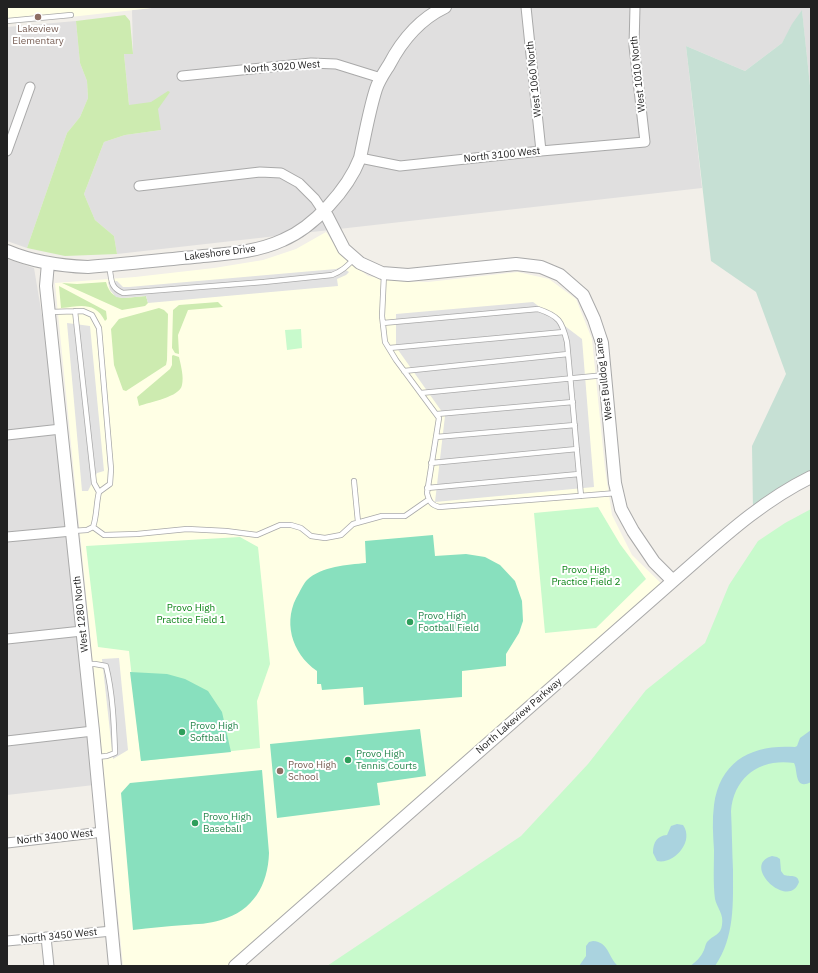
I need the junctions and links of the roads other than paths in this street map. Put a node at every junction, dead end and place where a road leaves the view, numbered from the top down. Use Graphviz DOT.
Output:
graph roads {
  1 [pos="444,7"];
  2 [pos="526,7"];
  3 [pos="635,7"];
  4 [pos="71,15"];
  5 [pos="7,21"];
  6 [pos="182,76"];
  7 [pos="381,78"];
  8 [pos="30,87"];
  9 [pos="645,142"];
  10 [pos="7,151"];
  11 [pos="541,151"];
  12 [pos="360,158"];
  13 [pos="139,186"];
  14 [pos="323,211"];
  15 [pos="7,251"];
  16 [pos="355,258"];
  17 [pos="48,263"];
  18 [pos="109,265"];
  19 [pos="384,273"];
  20 [pos="75,311"];
  21 [pos="49,312"];
  22 [pos="383,323"];
  23 [pos="564,332"];
  24 [pos="389,348"];
  25 [pos="568,354"];
  26 [pos="404,371"];
  27 [pos="605,375"];
  28 [pos="570,378"];
  29 [pos="421,394"];
  30 [pos="573,402"];
  31 [pos="437,414"];
  32 [pos="575,425"];
  33 [pos="61,429"];
  34 [pos="7,435"];
  35 [pos="436,437"];
  36 [pos="577,450"];
  37 [pos="431,463"];
  38 [pos="579,474"];
  39 [pos="811,477"];
  40 [pos="354,481"];
  41 [pos="427,488"];
  42 [pos="99,492"];
  43 [pos="617,493"];
  44 [pos="581,496"];
  45 [pos="428,500"];
  46 [pos="358,522"];
  47 [pos="93,527"];
  48 [pos="72,531"];
  49 [pos="7,538"];
  50 [pos="673,581"];
  51 [pos="82,631"];
  52 [pos="7,639"];
  53 [pos="86,664"];
  54 [pos="93,731"];
  55 [pos="7,741"];
  56 [pos="96,757"];
  57 [pos="103,832"];
  58 [pos="7,843"];
  59 [pos="112,931"];
  60 [pos="46,937"];
  61 [pos="7,942"];
  62 [pos="49,966"];
  63 [pos="115,966"];
  64 [pos="235,966"];
  1 -- 7 [label="street, Lakeshore Drive"];
  2 -- 11 [label="street, West 1060 North"];
  3 -- 9 [label="street, West 1010 North"];
  4 -- 5 [label="lane"];
  6 -- 7 [label="street, North 3020 West"];
  7 -- 12 [label="street, Lakeshore Drive"];
  8 -- 10 [label="street"];
  9 -- 11 [label="street, North 3100 West"];
  11 -- 12 [label="street, North 3100 West"];
  12 -- 14 [label="street, Lakeshore Drive"];
  13 -- 14 [label="street"];
  14 -- 16 [label="street, West Bulldog Lane"];
  14 -- 18 [label="street, Lakeshore Drive"];
  15 -- 17 [label="street, Lakeshore Drive"];
  16 -- 18 [label="lane"];
  16 -- 19 [label="street, West Bulldog Lane"];
  17 -- 18 [label="street, Lakeshore Drive"];
  17 -- 21 [label="street, West 1280 North"];
  19 -- 22 [label="lane"];
  19 -- 27 [label="street, West Bulldog Lane"];
  20 -- 21 [label="lane"];
  20 -- 42 [label="lane"];
  20 -- 42 [label="lane"];
  21 -- 33 [label="street, West 1280 North"];
  22 -- 23 [label="lane"];
  22 -- 24 [label="lane"];
  23 -- 24 [label="lane"];
  23 -- 25 [label="lane"];
  24 -- 26 [label="lane"];
  25 -- 26 [label="lane"];
  25 -- 28 [label="lane"];
  26 -- 29 [label="lane"];
  27 -- 28 [label="lane"];
  27 -- 43 [label="street, West Bulldog Lane"];
  28 -- 29 [label="lane"];
  28 -- 30 [label="lane"];
  29 -- 31 [label="lane"];
  30 -- 31 [label="lane"];
  30 -- 32 [label="lane"];
  31 -- 35 [label="lane"];
  32 -- 35 [label="lane"];
  32 -- 36 [label="lane"];
  33 -- 34 [label="street"];
  33 -- 48 [label="street, West 1280 North"];
  35 -- 37 [label="lane"];
  36 -- 37 [label="lane"];
  36 -- 38 [label="lane"];
  37 -- 41 [label="lane"];
  38 -- 41 [label="lane"];
  38 -- 44 [label="lane"];
  39 -- 50 [label="street, North Lakeview Parkway"];
  40 -- 46 [label="lane"];
  41 -- 45 [label="lane"];
  42 -- 47 [label="lane"];
  43 -- 44 [label="lane"];
  43 -- 50 [label="street, West Bulldog Lane"];
  44 -- 45 [label="lane"];
  45 -- 46 [label="lane"];
  46 -- 47 [label="lane"];
  47 -- 48 [label="lane"];
  48 -- 49 [label="street"];
  48 -- 51 [label="street, West 1280 North"];
  50 -- 64 [label="street, North Lakeview Parkway"];
  51 -- 52 [label="street"];
  51 -- 53 [label="street, West 1280 North"];
  53 -- 54 [label="street, West 1280 North"];
  53 -- 56 [label="lane"];
  54 -- 55 [label="street"];
  54 -- 56 [label="street, West 1280 North"];
  56 -- 57 [label="street, West 1280 North"];
  57 -- 58 [label="street, North 3400 West"];
  57 -- 59 [label="street, West 1280 North"];
  59 -- 60 [label="street, North 3450 West"];
  59 -- 63 [label="street, West 1280 North"];
  60 -- 61 [label="street, North 3450 West"];
  60 -- 62 [label="street"];
}
